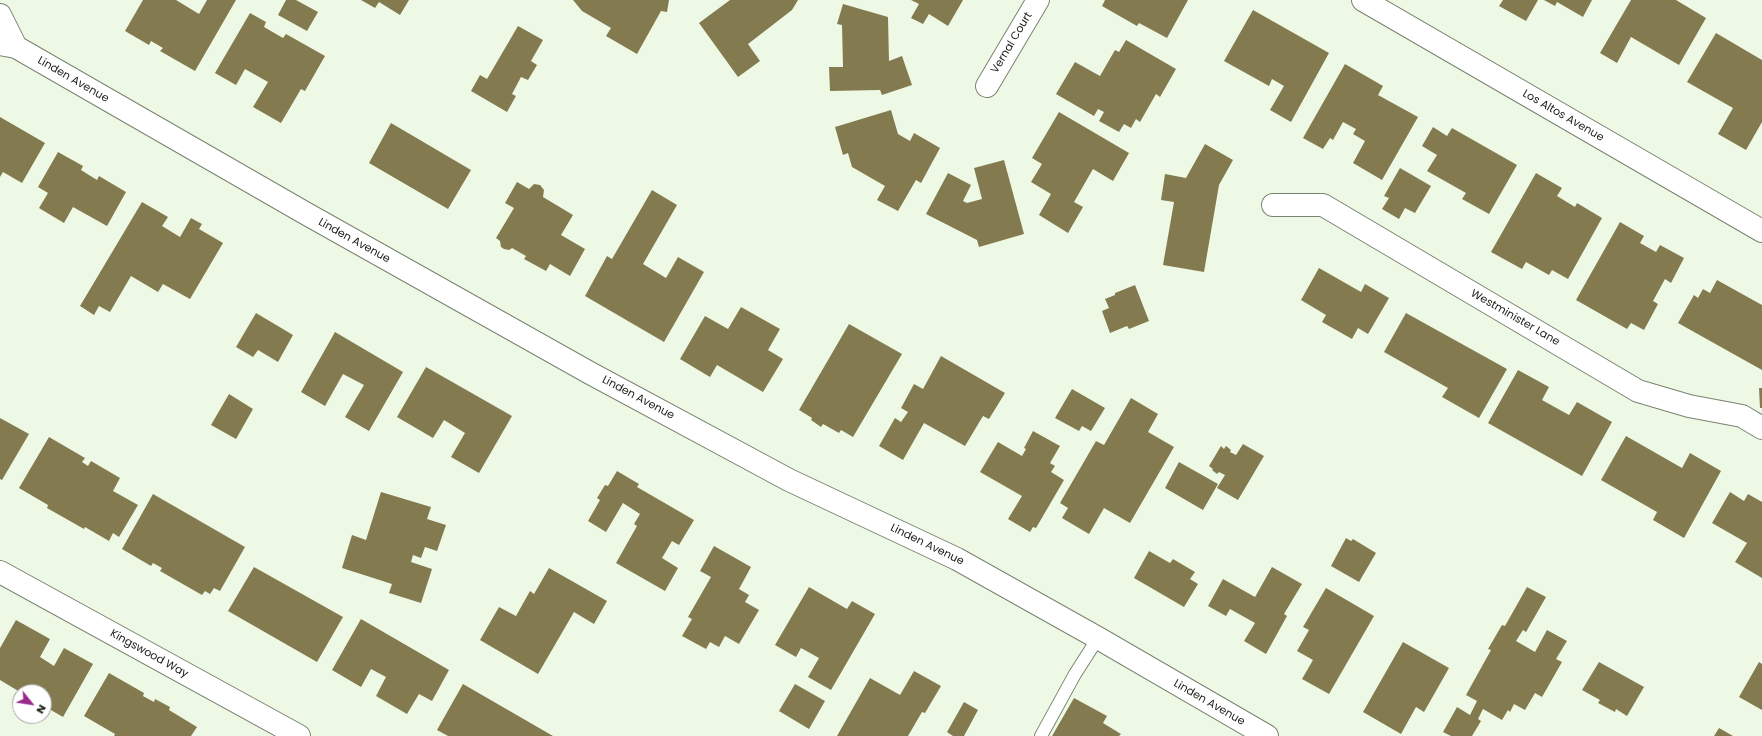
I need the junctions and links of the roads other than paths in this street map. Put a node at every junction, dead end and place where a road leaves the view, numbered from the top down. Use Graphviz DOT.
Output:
graph roads {
  1 [pos="1038,0"];
  2 [pos="1364,0"];
  3 [pos="0,15"];
  4 [pos="8,46"];
  5 [pos="987,86"];
  6 [pos="1272,204"];
  7 [pos="1762,231"];
  8 [pos="1762,428"];
  9 [pos="0,572"];
  10 [pos="1098,638"];
  11 [pos="299,736"];
  12 [pos="1041,736"];
  13 [pos="1267,736"];
  1 -- 5 [label="street, Vernal Court"];
  2 -- 7 [label="street, Los Altos Avenue"];
  3 -- 4 [label="street, Linden Avenue"];
  4 -- 10 [label="street, Linden Avenue"];
  6 -- 8 [label="street, Westminister Lane"];
  9 -- 11 [label="street, Kingswood Way"];
  10 -- 12 [label="lane"];
  10 -- 13 [label="street, Linden Avenue"];
}
